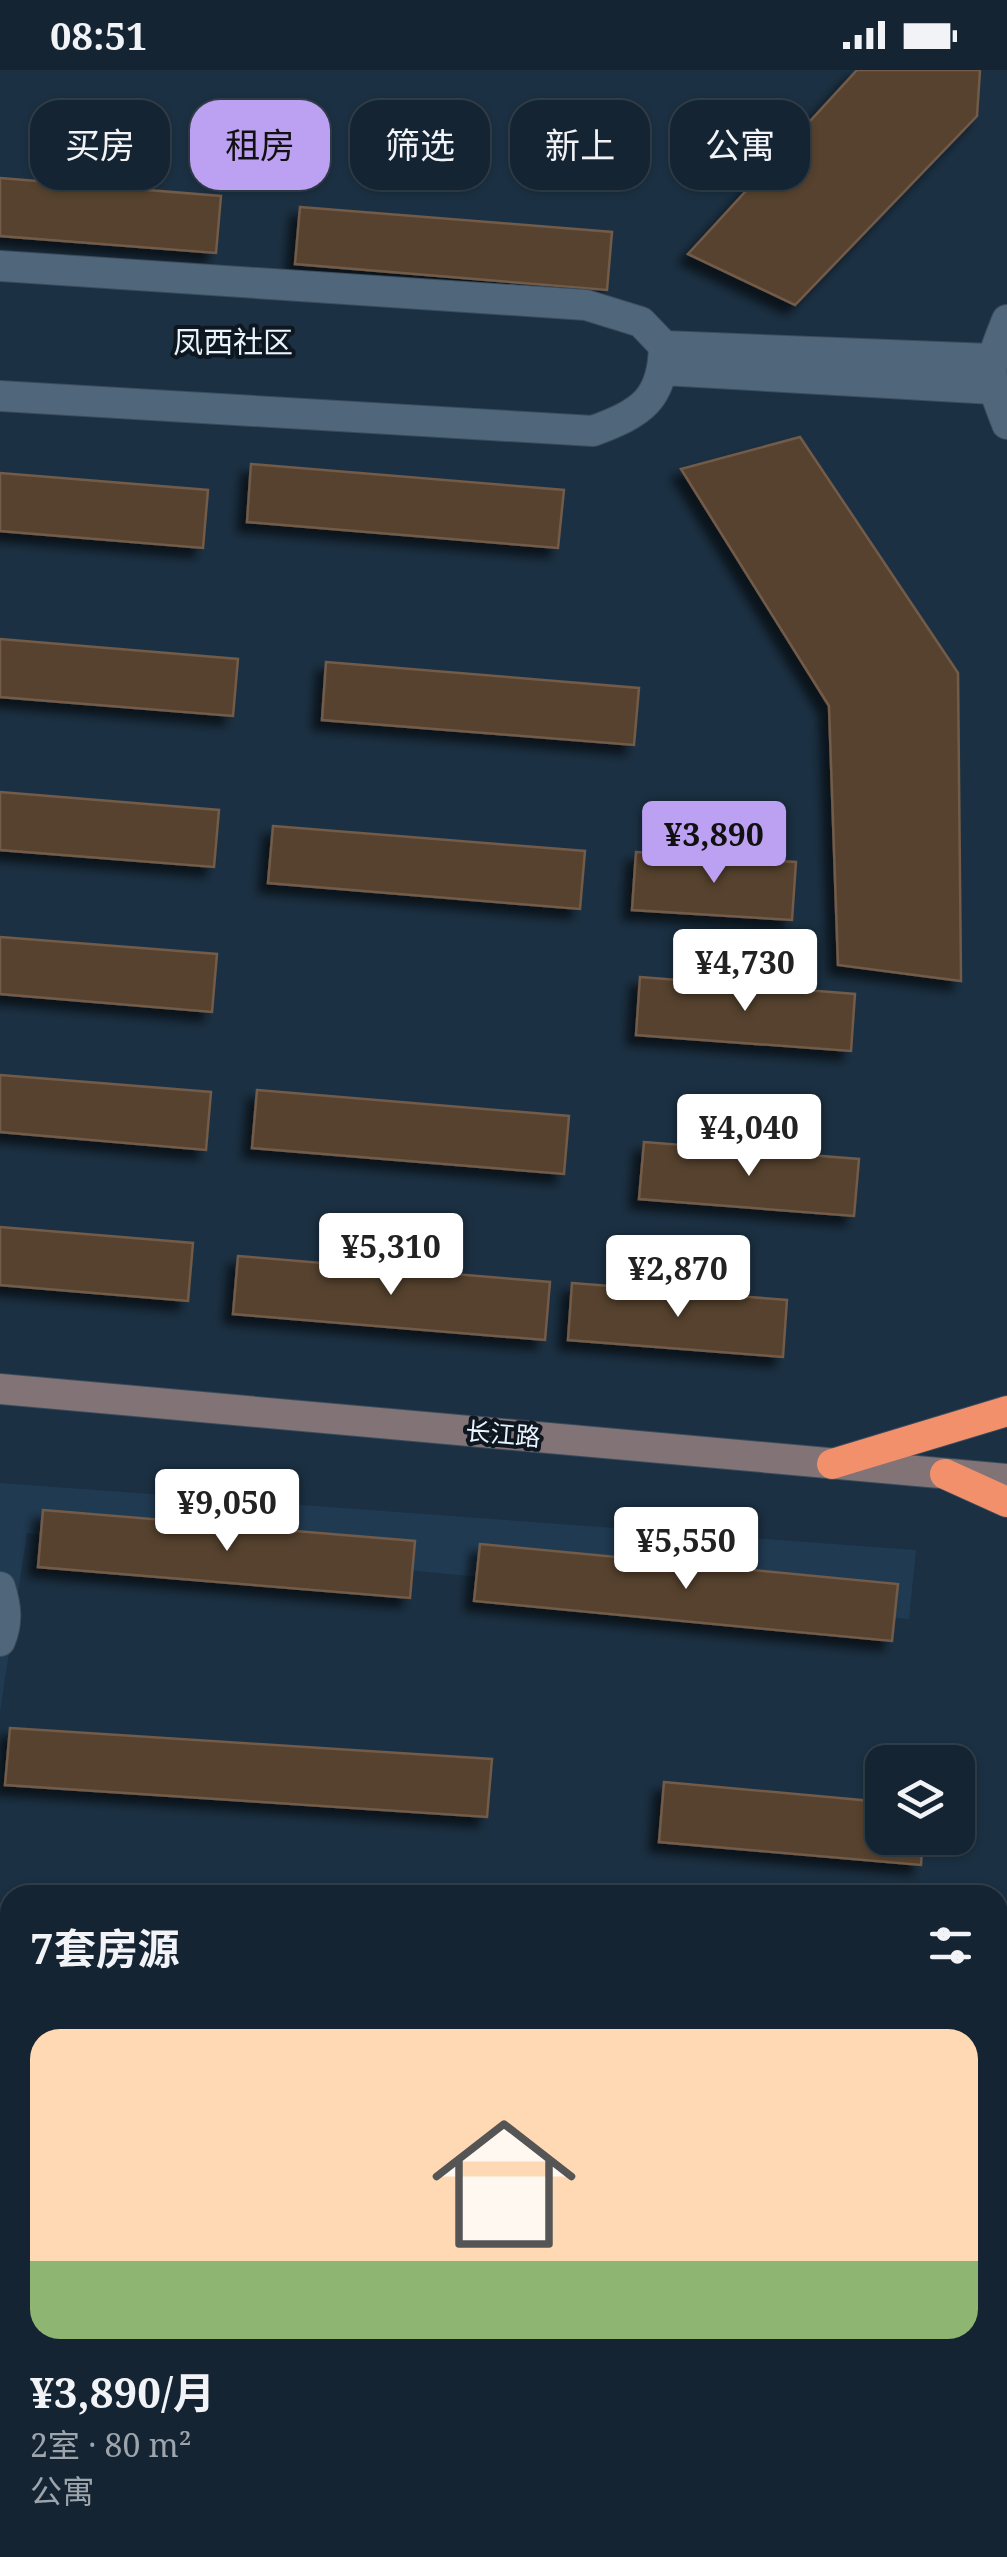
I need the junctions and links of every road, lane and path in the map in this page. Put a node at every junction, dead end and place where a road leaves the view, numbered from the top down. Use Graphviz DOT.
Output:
graph roads {
  1 [pos="0,266"];
  2 [pos="1007,320"];
  3 [pos="663,358"];
  4 [pos="992,374"];
  5 [pos="0,396"];
  6 [pos="1007,424"];
  7 [pos="0,1389"];
  8 [pos="1007,1411"];
  9 [pos="832,1464"];
  10 [pos="945,1474"];
  11 [pos="1007,1479"];
  12 [pos="1007,1502"];
  13 [pos="0,1586"];
  14 [pos="0,1640"];
  1 -- 3 [label="street"];
  2 -- 4 [label="street"];
  3 -- 4 [label="street"];
  3 -- 5 [label="street"];
  4 -- 6 [label="street"];
  7 -- 9 [label="street, 长江路"];
  8 -- 9 [label="highway"];
  9 -- 10 [label="street, 长江路"];
  10 -- 11 [label="street, 长江路"];
  10 -- 12 [label="highway"];
  13 -- 14 [label="street"];
}
